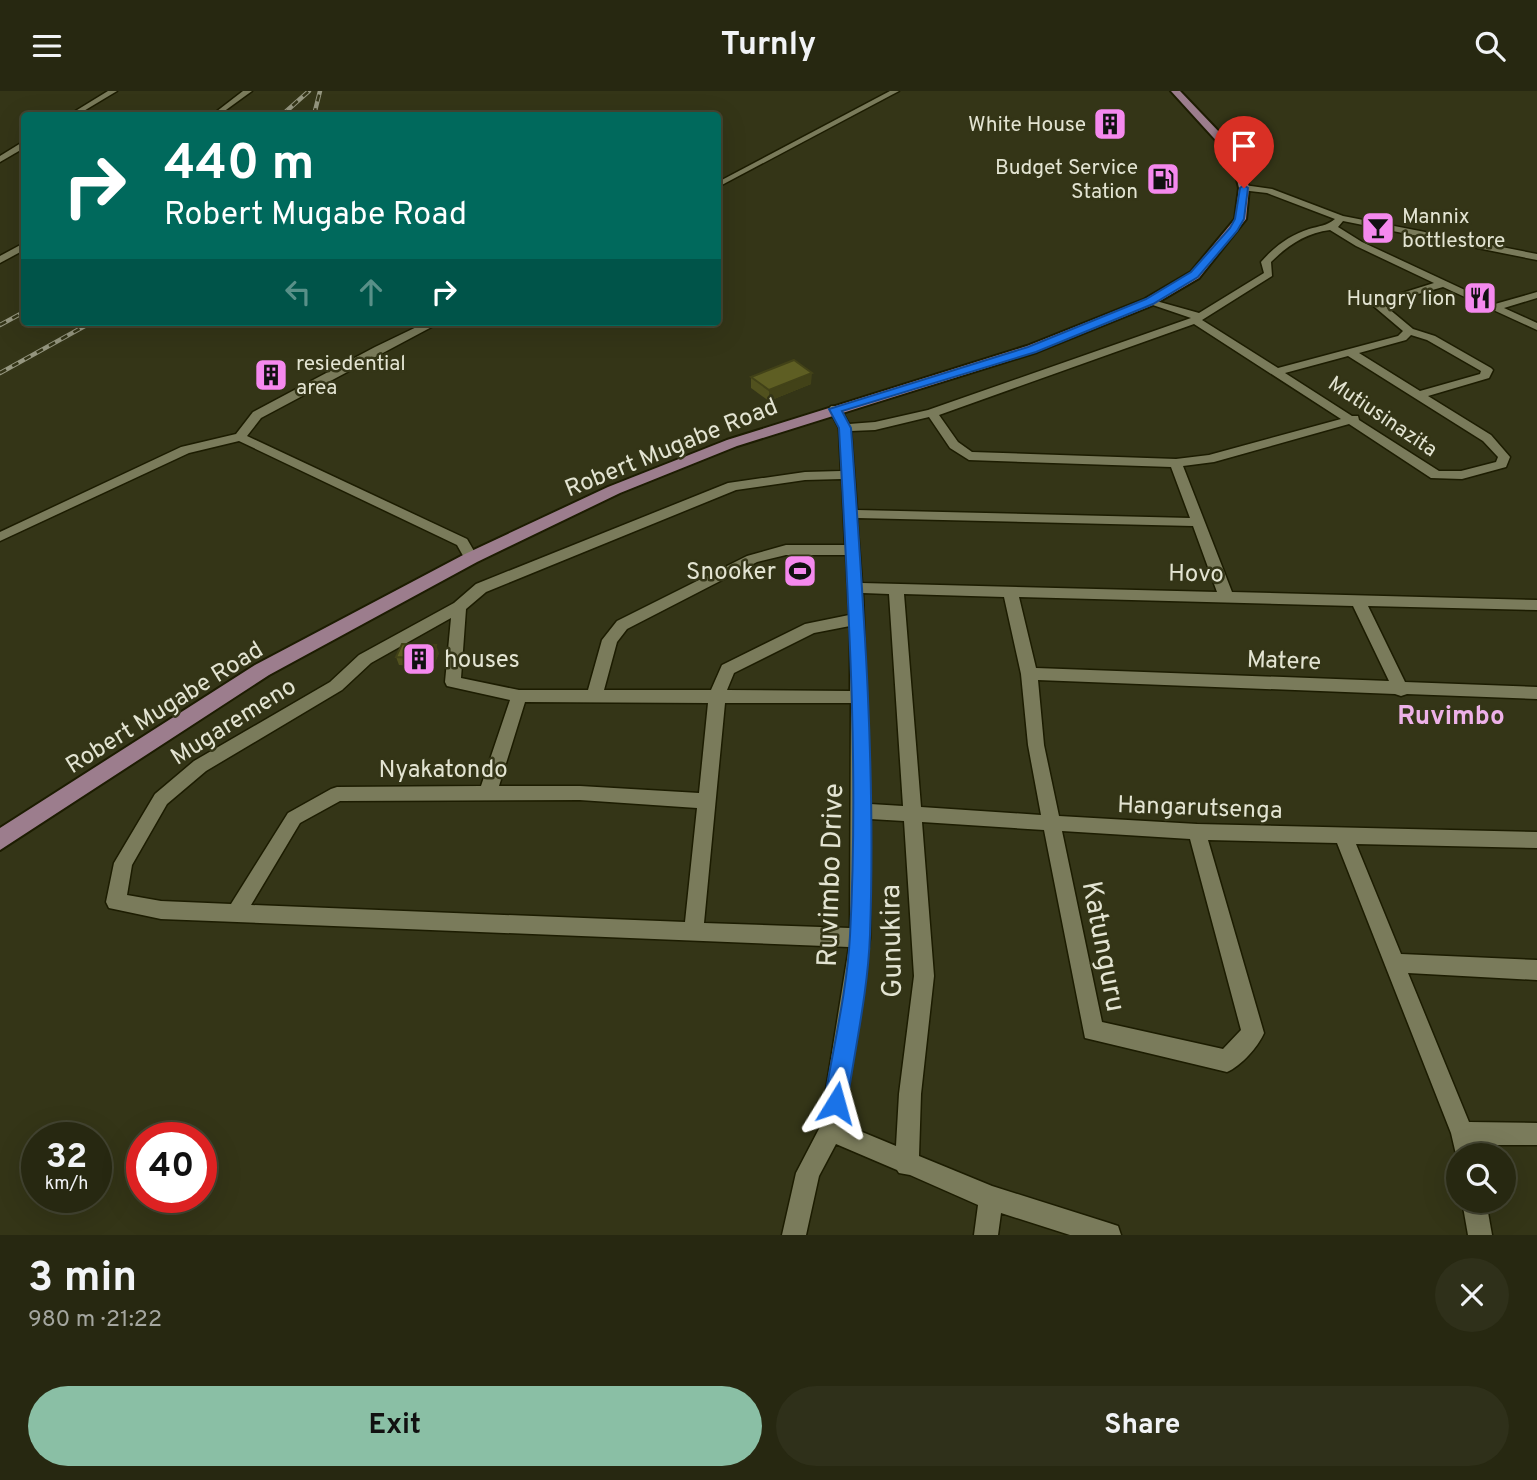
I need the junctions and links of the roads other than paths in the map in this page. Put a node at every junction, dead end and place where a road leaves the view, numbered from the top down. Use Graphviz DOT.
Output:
graph roads {
  1 [pos="113,91"];
  2 [pos="248,91"];
  3 [pos="895,91"];
  4 [pos="1175,91"];
  5 [pos="78,112"];
  6 [pos="219,112"];
  7 [pos="21,147"];
  8 [pos="0,160"];
  9 [pos="721,183"];
  10 [pos="1244,188"];
  11 [pos="1341,218"];
  12 [pos="1332,226"];
  13 [pos="21,248"];
  14 [pos="1537,257"];
  15 [pos="0,260"];
  16 [pos="1445,283"];
  17 [pos="1537,295"];
  18 [pos="1149,302"];
  19 [pos="1495,307"];
  20 [pos="1198,318"];
  21 [pos="428,326"];
  22 [pos="1537,327"];
  23 [pos="1409,331"];
  24 [pos="1351,353"];
  25 [pos="1280,371"];
  26 [pos="1417,396"];
  27 [pos="835,409"];
  28 [pos="932,413"];
  29 [pos="1354,419"];
  30 [pos="845,428"];
  31 [pos="240,437"];
  32 [pos="1176,463"];
  33 [pos="846,475"];
  34 [pos="849,514"];
  35 [pos="1196,521"];
  36 [pos="0,537"];
  37 [pos="853,550"];
  38 [pos="471,558"];
  39 [pos="854,588"];
  40 [pos="896,589"];
  41 [pos="1010,592"];
  42 [pos="1226,597"];
  43 [pos="1358,600"];
  44 [pos="1537,605"];
  45 [pos="459,607"];
  46 [pos="857,619"];
  47 [pos="1029,674"];
  48 [pos="1401,690"];
  49 [pos="1537,693"];
  50 [pos="519,696"];
  51 [pos="594,696"];
  52 [pos="717,696"];
  53 [pos="858,697"];
  54 [pos="488,793"];
  55 [pos="708,801"];
  56 [pos="861,811"];
  57 [pos="912,814"];
  58 [pos="1052,825"];
  59 [pos="1197,832"];
  60 [pos="1344,837"];
  61 [pos="0,840"];
  62 [pos="1537,840"];
  63 [pos="237,911"];
  64 [pos="694,929"];
  65 [pos="860,938"];
  66 [pos="1396,963"];
  67 [pos="1537,970"];
  68 [pos="831,1131"];
  69 [pos="1537,1134"];
  70 [pos="1464,1143"];
  71 [pos="1471,1143"];
  72 [pos="907,1165"];
  73 [pos="991,1198"];
  74 [pos="1476,1213"];
  75 [pos="793,1235"];
  76 [pos="986,1235"];
  77 [pos="1110,1235"];
  78 [pos="1480,1235"];
  1 -- 5 [label="street"];
  2 -- 6 [label="street"];
  3 -- 9 [label="street"];
  4 -- 10 [label="main road, Robert Mugabe Road"];
  7 -- 8 [label="street"];
  10 -- 11 [label="street"];
  10 -- 18 [label="main road, Robert Mugabe Road"];
  11 -- 12 [label="street"];
  11 -- 14 [label="street"];
  12 -- 16 [label="street"];
  12 -- 20 [label="street"];
  13 -- 15 [label="street"];
  16 -- 19 [label="street"];
  16 -- 23 [label="street"];
  17 -- 19 [label="street"];
  18 -- 20 [label="street, Mutiusinazita"];
  18 -- 27 [label="main road, Robert Mugabe Road"];
  19 -- 22 [label="street"];
  20 -- 25 [label="street, Mutiusinazita"];
  20 -- 28 [label="street"];
  21 -- 31 [label="street"];
  23 -- 24 [label="street"];
  23 -- 26 [label="street"];
  24 -- 25 [label="street"];
  24 -- 26 [label="street, Mutiusinazita"];
  25 -- 29 [label="street, Mutiusinazita"];
  26 -- 29 [label="street, Mutiusinazita"];
  27 -- 30 [label="street, Ruvimbo Drive"];
  27 -- 38 [label="main road, Robert Mugabe Road"];
  28 -- 30 [label="street"];
  28 -- 32 [label="street"];
  29 -- 32 [label="street"];
  30 -- 33 [label="street, Ruvimbo Drive"];
  31 -- 36 [label="street"];
  31 -- 38 [label="street"];
  32 -- 35 [label="street"];
  33 -- 34 [label="street, Ruvimbo Drive"];
  33 -- 45 [label="street, Mugaremeno"];
  34 -- 35 [label="street"];
  34 -- 37 [label="street, Ruvimbo Drive"];
  35 -- 42 [label="street"];
  37 -- 39 [label="street, Ruvimbo Drive"];
  37 -- 51 [label="street"];
  38 -- 61 [label="main road, Robert Mugabe Road"];
  39 -- 40 [label="street, Hovo"];
  39 -- 46 [label="street, Ruvimbo Drive"];
  40 -- 41 [label="street, Hovo"];
  40 -- 57 [label="street, Gunukira"];
  41 -- 42 [label="street, Hovo"];
  41 -- 47 [label="street"];
  42 -- 43 [label="street, Hovo"];
  43 -- 44 [label="street, Hovo"];
  43 -- 48 [label="street"];
  45 -- 50 [label="street"];
  45 -- 63 [label="street, Mugaremeno"];
  46 -- 52 [label="street"];
  46 -- 53 [label="street, Ruvimbo Drive"];
  47 -- 48 [label="street, Matere"];
  47 -- 58 [label="street"];
  48 -- 49 [label="street, Matere"];
  50 -- 51 [label="street"];
  50 -- 54 [label="street"];
  51 -- 52 [label="street"];
  52 -- 53 [label="street"];
  52 -- 55 [label="street"];
  53 -- 56 [label="street, Ruvimbo Drive"];
  54 -- 55 [label="street, Nyakatondo"];
  54 -- 63 [label="street, Nyakatondo"];
  55 -- 64 [label="street"];
  56 -- 57 [label="street, Hangarutsenga"];
  56 -- 65 [label="street, Ruvimbo Drive"];
  57 -- 58 [label="street, Hangarutsenga"];
  57 -- 72 [label="street, Gunukira"];
  58 -- 59 [label="street, Hangarutsenga"];
  58 -- 59 [label="street, Katunguru"];
  59 -- 60 [label="street, Hangarutsenga"];
  60 -- 62 [label="street, Hangarutsenga"];
  60 -- 66 [label="street"];
  63 -- 64 [label="street, Mugaremeno"];
  64 -- 65 [label="street, Mugaremeno"];
  65 -- 68 [label="street, Ruvimbo Drive"];
  66 -- 67 [label="street"];
  66 -- 70 [label="street"];
  68 -- 72 [label="street"];
  68 -- 75 [label="street"];
  69 -- 71 [label="street"];
  72 -- 73 [label="street"];
  73 -- 76 [label="street"];
  73 -- 77 [label="street"];
  74 -- 78 [label="street"];
}
